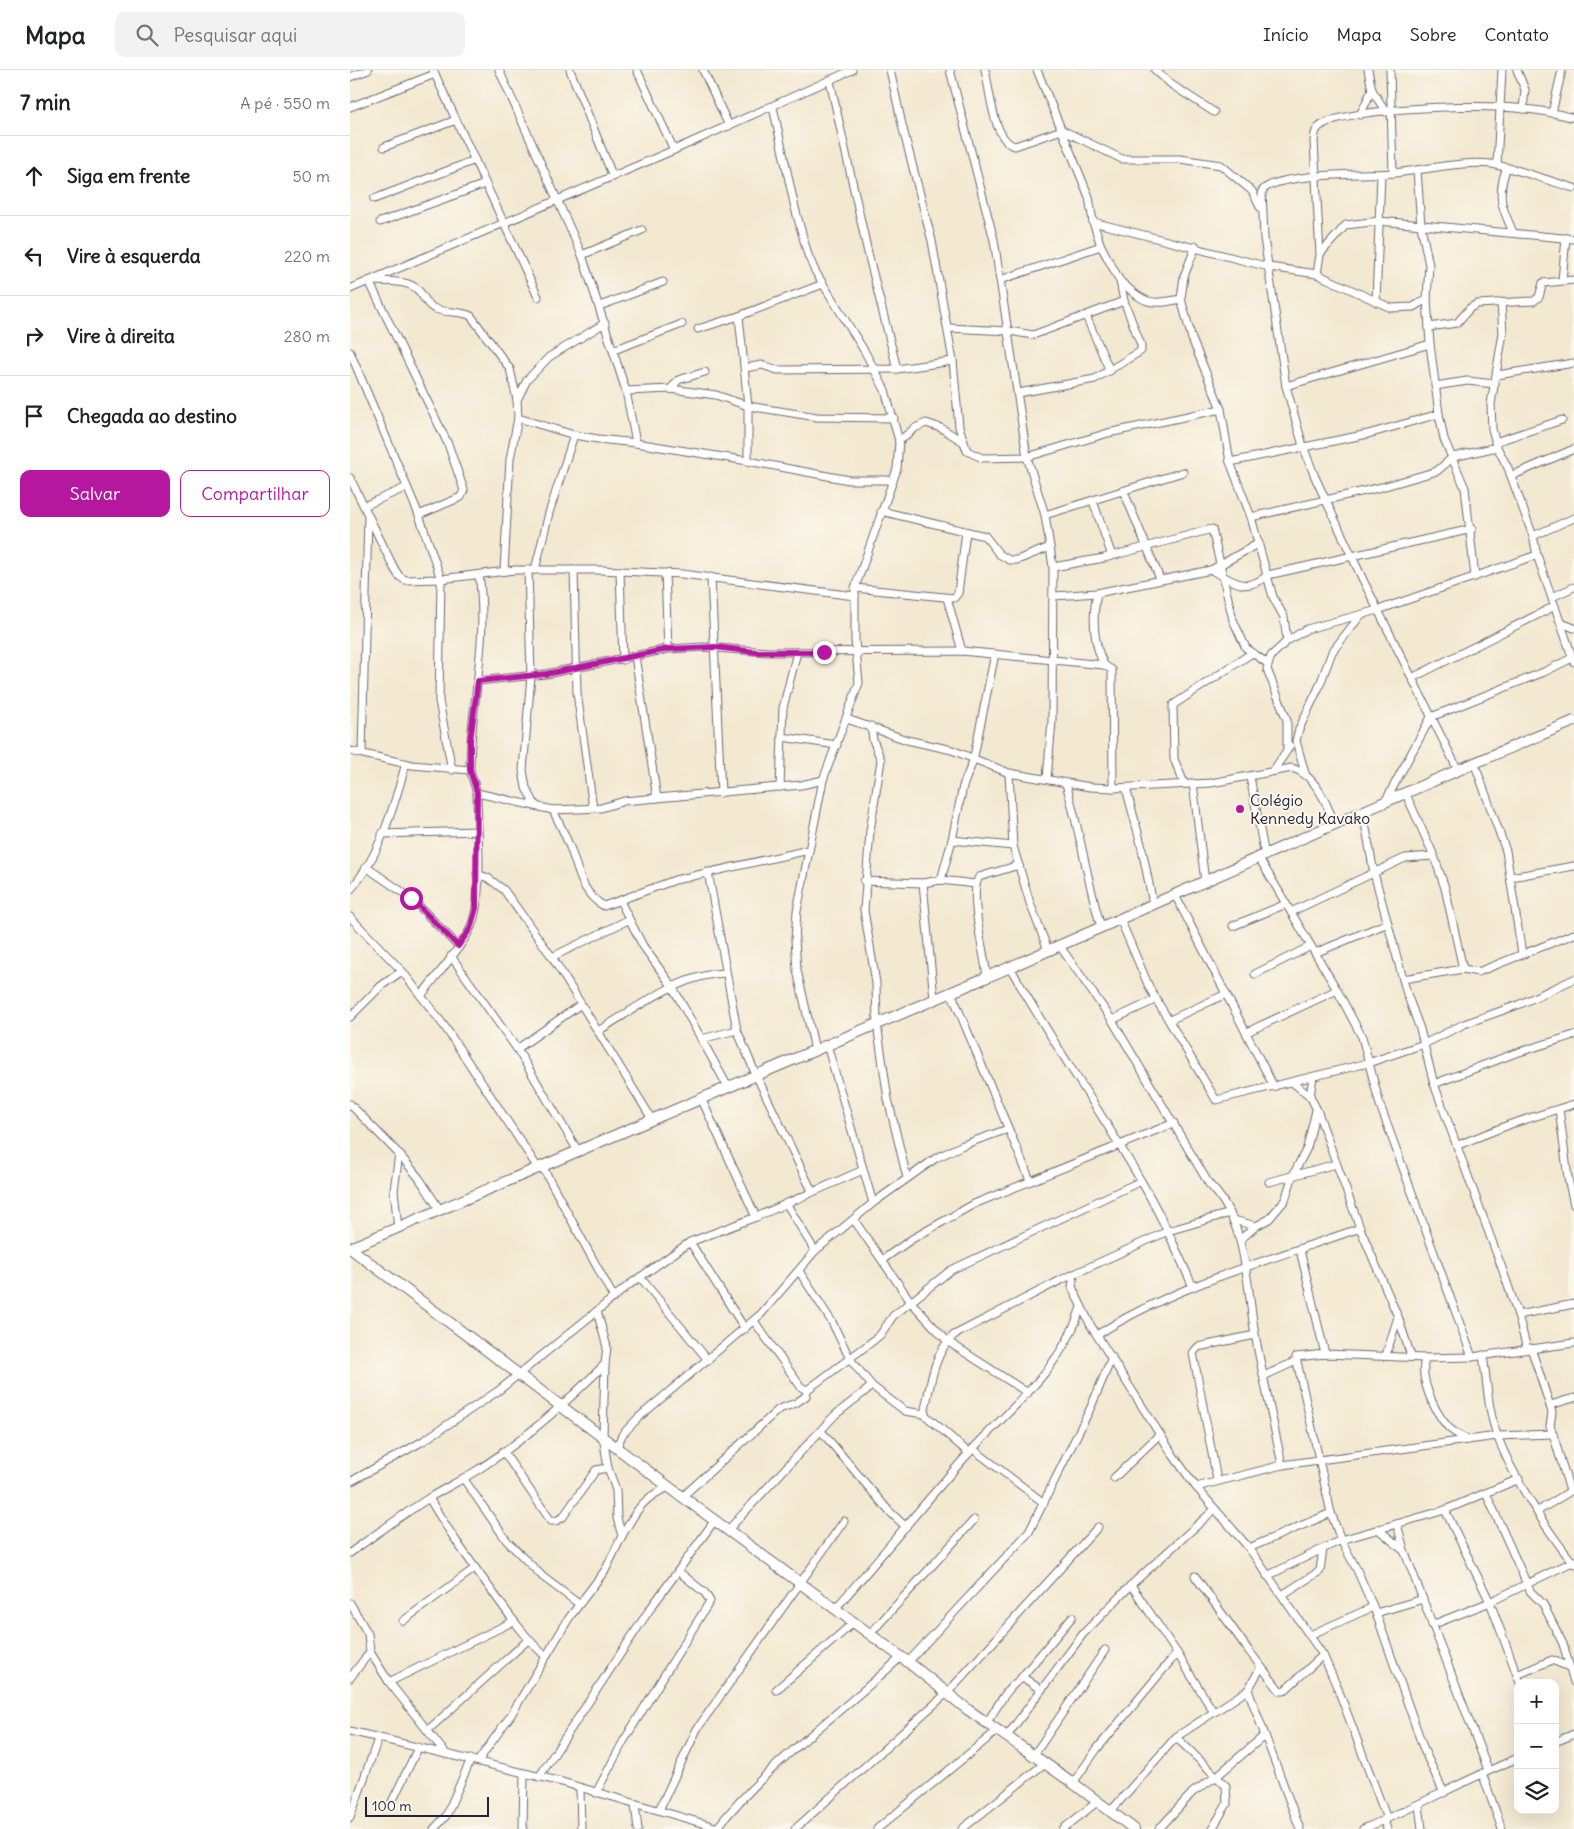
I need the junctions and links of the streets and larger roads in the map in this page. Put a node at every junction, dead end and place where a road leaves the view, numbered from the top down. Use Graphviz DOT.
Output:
graph roads {
  1 [pos="368,70"];
  2 [pos="499,70"];
  3 [pos="570,70"];
  4 [pos="637,70"];
  5 [pos="703,70"];
  6 [pos="852,70"];
  7 [pos="890,70"];
  8 [pos="950,70"];
  9 [pos="985,70"];
  10 [pos="1037,70"];
  11 [pos="1155,70"];
  12 [pos="1368,70"];
  13 [pos="1390,70"];
  14 [pos="1502,70"];
  15 [pos="1517,70"];
  16 [pos="1562,70"];
  17 [pos="434,72"];
  18 [pos="839,73"];
  19 [pos="350,78"];
  20 [pos="830,81"];
  21 [pos="1372,90"];
  22 [pos="350,107"];
  23 [pos="772,107"];
  24 [pos="1498,107"];
  25 [pos="1523,110"];
  26 [pos="1214,112"];
  27 [pos="1389,112"];
  28 [pos="1552,113"];
  29 [pos="1360,115"];
  30 [pos="1574,118"];
  31 [pos="456,120"];
  32 [pos="729,126"];
  33 [pos="1062,130"];
  34 [pos="384,147"];
  35 [pos="674,150"];
  36 [pos="475,160"];
  37 [pos="1497,165"];
  38 [pos="1506,169"];
  39 [pos="1417,170"];
  40 [pos="1393,173"];
  41 [pos="1381,174"];
  42 [pos="613,177"];
  43 [pos="1316,177"];
  44 [pos="485,184"];
  45 [pos="1574,188"];
  46 [pos="374,199"];
  47 [pos="557,200"];
  48 [pos="1261,210"];
  49 [pos="1379,221"];
  50 [pos="380,222"];
  51 [pos="503,222"];
  52 [pos="1093,222"];
  53 [pos="1421,226"];
  54 [pos="642,230"];
  55 [pos="1513,232"];
  56 [pos="1570,238"];
  57 [pos="1101,246"];
  58 [pos="1196,246"];
  59 [pos="582,255"];
  60 [pos="1320,255"];
  61 [pos="1269,266"];
  62 [pos="1317,274"];
  63 [pos="1000,280"];
  64 [pos="1562,280"];
  65 [pos="1574,280"];
  66 [pos="369,281"];
  67 [pos="1120,281"];
  68 [pos="663,282"];
  69 [pos="823,284"];
  70 [pos="350,289"];
  71 [pos="538,297"];
  72 [pos="1181,299"];
  73 [pos="1427,299"];
  74 [pos="1124,301"];
  75 [pos="1376,302"];
  76 [pos="1501,302"];
  77 [pos="600,306"];
  78 [pos="1413,307"];
  79 [pos="1428,315"];
  80 [pos="739,316"];
  81 [pos="1086,316"];
  82 [pos="605,324"];
  83 [pos="682,324"];
  84 [pos="1429,327"];
  85 [pos="948,328"];
  86 [pos="698,329"];
  87 [pos="1009,331"];
  88 [pos="1430,344"];
  89 [pos="614,350"];
  90 [pos="350,352"];
  91 [pos="953,361"];
  92 [pos="1574,363"];
  93 [pos="745,368"];
  94 [pos="872,368"];
  95 [pos="897,369"];
  96 [pos="1110,371"];
  97 [pos="705,372"];
  98 [pos="1497,375"];
  99 [pos="1495,384"];
  100 [pos="1286,386"];
  101 [pos="1435,386"];
  102 [pos="671,390"];
  103 [pos="626,391"];
  104 [pos="1018,393"];
  105 [pos="517,400"];
  106 [pos="748,406"];
  107 [pos="1221,409"];
  108 [pos="1439,414"];
  109 [pos="518,418"];
  110 [pos="894,418"];
  111 [pos="1562,420"];
  112 [pos="574,435"];
  113 [pos="899,441"];
  114 [pos="962,441"];
  115 [pos="636,443"];
  116 [pos="1496,444"];
  117 [pos="1303,446"];
  118 [pos="1574,449"];
  119 [pos="1027,457"];
  120 [pos="1453,457"];
  121 [pos="748,461"];
  122 [pos="1230,462"];
  123 [pos="1183,472"];
  124 [pos="1511,476"];
  125 [pos="350,478"];
  126 [pos="892,480"];
  127 [pos="406,486"];
  128 [pos="1124,492"];
  129 [pos="1093,502"];
  130 [pos="1326,502"];
  131 [pos="364,506"];
  132 [pos="882,511"];
  133 [pos="419,514"];
  134 [pos="1045,515"];
  135 [pos="368,516"];
  136 [pos="1251,517"];
  137 [pos="1574,518"];
  138 [pos="1472,529"];
  139 [pos="966,532"];
  140 [pos="1534,536"];
  141 [pos="1259,542"];
  142 [pos="1146,546"];
  143 [pos="1050,547"];
  144 [pos="1351,554"];
  145 [pos="1537,555"];
  146 [pos="1112,556"];
  147 [pos="1220,565"];
  148 [pos="1054,567"];
  149 [pos="532,570"];
  150 [pos="574,570"];
  151 [pos="1211,570"];
  152 [pos="504,571"];
  153 [pos="620,571"];
  154 [pos="665,573"];
  155 [pos="1222,575"];
  156 [pos="1268,575"];
  157 [pos="480,576"];
  158 [pos="712,577"];
  159 [pos="1476,577"];
  160 [pos="441,579"];
  161 [pos="1160,579"];
  162 [pos="1574,587"];
  163 [pos="855,592"];
  164 [pos="1097,593"];
  165 [pos="1054,596"];
  166 [pos="1552,597"];
  167 [pos="947,598"];
  168 [pos="1555,606"];
  169 [pos="1378,610"];
  170 [pos="1360,616"];
  171 [pos="1561,623"];
  172 [pos="1574,628"];
  173 [pos="1287,640"];
  174 [pos="715,647"];
  175 [pos="1246,648"];
  176 [pos="668,649"];
  177 [pos="962,651"];
  178 [pos="797,652"];
  179 [pos="856,652"];
  180 [pos="996,654"];
  181 [pos="1252,654"];
  182 [pos="635,656"];
  183 [pos="1052,659"];
  184 [pos="1574,659"];
  185 [pos="623,660"];
  186 [pos="1241,660"];
  187 [pos="1267,663"];
  188 [pos="1104,665"];
  189 [pos="576,668"];
  190 [pos="531,676"];
  191 [pos="1412,678"];
  192 [pos="478,681"];
  193 [pos="1431,717"];
  194 [pos="846,720"];
  195 [pos="1574,721"];
  196 [pos="871,726"];
  197 [pos="782,737"];
  198 [pos="1296,741"];
  199 [pos="837,745"];
  200 [pos="1287,749"];
  201 [pos="351,752"];
  202 [pos="362,753"];
  203 [pos="973,761"];
  204 [pos="1474,762"];
  205 [pos="406,763"];
  206 [pos="452,770"];
  207 [pos="470,770"];
  208 [pos="1458,770"];
  209 [pos="1273,771"];
  210 [pos="1009,773"];
  211 [pos="1305,773"];
  212 [pos="1250,777"];
  213 [pos="1048,779"];
  214 [pos="823,780"];
  215 [pos="1184,783"];
  216 [pos="1194,783"];
  217 [pos="1066,784"];
  218 [pos="780,787"];
  219 [pos="1113,788"];
  220 [pos="1126,788"];
  221 [pos="477,792"];
  222 [pos="1406,792"];
  223 [pos="721,793"];
  224 [pos="657,798"];
  225 [pos="1386,800"];
  226 [pos="536,806"];
  227 [pos="593,808"];
  228 [pos="553,810"];
  229 [pos="1363,812"];
  230 [pos="1335,825"];
  231 [pos="477,831"];
  232 [pos="382,834"];
  233 [pos="952,840"];
  234 [pos="1013,846"];
  235 [pos="809,850"];
  236 [pos="1434,856"];
  237 [pos="1262,857"];
  238 [pos="1019,865"];
  239 [pos="1574,866"];
  240 [pos="366,867"];
  241 [pos="708,872"];
  242 [pos="1374,873"];
  243 [pos="478,874"];
  244 [pos="1511,877"];
  245 [pos="941,880"];
  246 [pos="864,881"];
  247 [pos="1205,882"];
  248 [pos="923,883"];
  249 [pos="975,884"];
  250 [pos="350,890"];
  251 [pos="1175,895"];
  252 [pos="620,901"];
  253 [pos="1153,904"];
  254 [pos="1286,904"];
  255 [pos="1291,912"];
  256 [pos="351,919"];
  257 [pos="1120,919"];
  258 [pos="628,920"];
  259 [pos="1388,923"];
  260 [pos="1232,926"];
  261 [pos="1101,927"];
  262 [pos="1574,934"];
  263 [pos="1059,945"];
  264 [pos="458,946"];
  265 [pos="1311,946"];
  266 [pos="1048,950"];
  267 [pos="1316,953"];
  268 [pos="1522,954"];
  269 [pos="451,956"];
  270 [pos="552,957"];
  271 [pos="1010,967"];
  272 [pos="1463,969"];
  273 [pos="402,971"];
  274 [pos="726,973"];
  275 [pos="1255,974"];
  276 [pos="987,977"];
  277 [pos="1403,979"];
  278 [pos="1574,979"];
  279 [pos="672,986"];
  280 [pos="1338,990"];
  281 [pos="951,992"];
  282 [pos="1226,994"];
  283 [pos="421,996"];
  284 [pos="934,999"];
  285 [pos="1157,999"];
  286 [pos="581,1004"];
  287 [pos="350,1017"];
  288 [pos="1112,1020"];
  289 [pos="1170,1020"];
  290 [pos="877,1024"];
  291 [pos="738,1030"];
  292 [pos="598,1031"];
  293 [pos="1247,1032"];
  294 [pos="1574,1035"];
  295 [pos="701,1039"];
  296 [pos="1424,1044"];
  297 [pos="827,1045"];
  298 [pos="517,1049"];
  299 [pos="815,1050"];
  300 [pos="1368,1063"];
  301 [pos="756,1075"];
  302 [pos="1313,1077"];
  303 [pos="1292,1083"];
  304 [pos="1434,1084"];
  305 [pos="728,1087"];
  306 [pos="1274,1087"];
  307 [pos="1310,1096"];
  308 [pos="701,1098"];
  309 [pos="350,1104"];
  310 [pos="1574,1104"];
  311 [pos="1559,1109"];
  312 [pos="1316,1110"];
  313 [pos="652,1119"];
  314 [pos="1174,1123"];
  315 [pos="1008,1129"];
  316 [pos="1458,1145"];
  317 [pos="1120,1147"];
  318 [pos="578,1151"];
  319 [pos="399,1154"];
  320 [pos="1336,1164"];
  321 [pos="540,1167"];
  322 [pos="863,1170"];
  323 [pos="1293,1175"];
  324 [pos="1571,1177"];
  325 [pos="907,1178"];
  326 [pos="1030,1180"];
  327 [pos="1141,1181"];
  328 [pos="1270,1182"];
  329 [pos="812,1191"];
  330 [pos="786,1203"];
  331 [pos="874,1203"];
  332 [pos="1574,1205"];
  333 [pos="440,1210"];
  334 [pos="756,1217"];
  335 [pos="1231,1217"];
  336 [pos="854,1220"];
  337 [pos="1256,1226"];
  338 [pos="398,1228"];
  339 [pos="1360,1228"];
  340 [pos="1168,1231"];
  341 [pos="1241,1239"];
  342 [pos="690,1242"];
  343 [pos="350,1248"];
  344 [pos="1300,1250"];
  345 [pos="815,1251"];
  346 [pos="882,1260"];
  347 [pos="1244,1267"];
  348 [pos="799,1271"];
  349 [pos="1074,1274"];
  350 [pos="640,1277"];
  351 [pos="1061,1280"];
  352 [pos="1072,1286"];
  353 [pos="1193,1287"];
  354 [pos="614,1298"];
  355 [pos="911,1302"];
  356 [pos="1574,1304"];
  357 [pos="1081,1306"];
  358 [pos="597,1311"];
  359 [pos="1518,1315"];
  360 [pos="1398,1317"];
  361 [pos="754,1321"];
  362 [pos="745,1329"];
  363 [pos="1097,1335"];
  364 [pos="1255,1335"];
  365 [pos="947,1341"];
  366 [pos="1574,1343"];
  367 [pos="1529,1349"];
  368 [pos="1325,1354"];
  369 [pos="1386,1355"];
  370 [pos="1484,1355"];
  371 [pos="1411,1356"];
  372 [pos="1112,1357"];
  373 [pos="1472,1357"];
  374 [pos="1424,1358"];
  375 [pos="850,1359"];
  376 [pos="708,1360"];
  377 [pos="1296,1361"];
  378 [pos="605,1364"];
  379 [pos="519,1374"];
  380 [pos="1264,1376"];
  381 [pos="872,1386"];
  382 [pos="807,1390"];
  383 [pos="1028,1393"];
  384 [pos="1574,1398"];
  385 [pos="560,1405"];
  386 [pos="1550,1405"];
  387 [pos="924,1414"];
  388 [pos="821,1431"];
  389 [pos="1160,1434"];
  390 [pos="1553,1434"];
  391 [pos="603,1436"];
  392 [pos="1497,1436"];
  393 [pos="1468,1440"];
  394 [pos="617,1447"];
  395 [pos="503,1451"];
  396 [pos="971,1451"];
  397 [pos="1318,1461"];
  398 [pos="1282,1465"];
  399 [pos="608,1468"];
  400 [pos="463,1478"];
  401 [pos="1114,1478"];
  402 [pos="1519,1479"];
  403 [pos="1217,1480"];
  404 [pos="350,1482"];
  405 [pos="1196,1487"];
  406 [pos="669,1488"];
  407 [pos="1572,1490"];
  408 [pos="1486,1493"];
  409 [pos="682,1497"];
  410 [pos="429,1498"];
  411 [pos="1044,1504"];
  412 [pos="1215,1509"];
  413 [pos="1445,1510"];
  414 [pos="1538,1511"];
  415 [pos="1331,1513"];
  416 [pos="715,1520"];
  417 [pos="974,1520"];
  418 [pos="844,1521"];
  419 [pos="1396,1524"];
  420 [pos="906,1527"];
  421 [pos="1098,1527"];
  422 [pos="1378,1529"];
  423 [pos="728,1530"];
  424 [pos="622,1536"];
  425 [pos="1341,1540"];
  426 [pos="1249,1548"];
  427 [pos="1323,1548"];
  428 [pos="1404,1550"];
  429 [pos="350,1553"];
  430 [pos="1563,1553"];
  431 [pos="1573,1562"];
  432 [pos="1561,1566"];
  433 [pos="475,1568"];
  434 [pos="678,1571"];
  435 [pos="1195,1576"];
  436 [pos="1267,1576"];
  437 [pos="798,1583"];
  438 [pos="1527,1585"];
  439 [pos="1131,1586"];
  440 [pos="1282,1595"];
  441 [pos="1422,1599"];
  442 [pos="1490,1602"];
  443 [pos="350,1603"];
  444 [pos="579,1604"];
  445 [pos="835,1609"];
  446 [pos="1374,1610"];
  447 [pos="1072,1618"];
  448 [pos="403,1621"];
  449 [pos="514,1621"];
  450 [pos="853,1623"];
  451 [pos="1432,1625"];
  452 [pos="869,1634"];
  453 [pos="1310,1635"];
  454 [pos="528,1640"];
  455 [pos="1105,1650"];
  456 [pos="370,1652"];
  457 [pos="1177,1652"];
  458 [pos="1323,1655"];
  459 [pos="546,1657"];
  460 [pos="905,1660"];
  461 [pos="1261,1667"];
  462 [pos="1569,1667"];
  463 [pos="1517,1675"];
  464 [pos="350,1678"];
  465 [pos="1021,1678"];
  466 [pos="1518,1679"];
  467 [pos="389,1682"];
  468 [pos="1574,1682"];
  469 [pos="776,1690"];
  470 [pos="1041,1690"];
  471 [pos="1248,1690"];
  472 [pos="948,1692"];
  473 [pos="1213,1711"];
  474 [pos="988,1722"];
  475 [pos="428,1730"];
  476 [pos="998,1730"];
  477 [pos="350,1732"];
  478 [pos="1265,1734"];
  479 [pos="1574,1734"];
  480 [pos="1008,1736"];
  481 [pos="1176,1737"];
  482 [pos="378,1739"];
  483 [pos="1559,1740"];
  484 [pos="418,1748"];
  485 [pos="446,1754"];
  486 [pos="1034,1755"];
  487 [pos="474,1760"];
  488 [pos="1514,1760"];
  489 [pos="1045,1764"];
  490 [pos="1485,1771"];
  491 [pos="524,1774"];
  492 [pos="1217,1776"];
  493 [pos="539,1777"];
  494 [pos="1074,1783"];
  495 [pos="580,1788"];
  496 [pos="596,1793"];
  497 [pos="1444,1793"];
  498 [pos="1097,1802"];
  499 [pos="635,1804"];
  500 [pos="1419,1805"];
  501 [pos="390,1806"];
  502 [pos="659,1810"];
  503 [pos="1110,1812"];
  504 [pos="350,1818"];
  505 [pos="1385,1820"];
  506 [pos="699,1826"];
  507 [pos="720,1828"];
  508 [pos="1501,1828"];
  509 [pos="434,1829"];
  510 [pos="523,1829"];
  511 [pos="581,1829"];
  512 [pos="638,1829"];
  513 [pos="795,1829"];
  514 [pos="877,1829"];
  515 [pos="962,1829"];
  516 [pos="1063,1829"];
  517 [pos="1134,1829"];
  518 [pos="1159,1829"];
  519 [pos="1212,1829"];
  520 [pos="1300,1829"];
  521 [pos="1364,1829"];
  522 [pos="1387,1829"];
  523 [pos="1422,1829"];
  1 -- 19 [label="street"];
  2 -- 47 [label="street"];
  3 -- 42 [label="street"];
  4 -- 35 [label="street"];
  5 -- 32 [label="street"];
  6 -- 18 [label="street"];
  7 -- 85 [label="street"];
  8 -- 63 [label="street"];
  9 -- 33 [label="street"];
  10 -- 33 [label="street"];
  11 -- 26 [label="street"];
  12 -- 21 [label="street"];
  13 -- 27 [label="street"];
  14 -- 24 [label="street"];
  15 -- 25 [label="street"];
  16 -- 28 [label="street"];
  17 -- 22 [label="street"];
  17 -- 31 [label="street"];
  18 -- 20 [label="street"];
  20 -- 23 [label="street"];
  20 -- 95 [label="street"];
  21 -- 27 [label="street"];
  21 -- 29 [label="street"];
  23 -- 32 [label="street"];
  23 -- 69 [label="street"];
  24 -- 25 [label="street"];
  24 -- 27 [label="street"];
  24 -- 37 [label="street"];
  25 -- 28 [label="street"];
  27 -- 29 [label="street"];
  27 -- 40 [label="street"];
  28 -- 30 [label="street"];
  29 -- 43 [label="street"];
  31 -- 34 [label="street"];
  31 -- 36 [label="street"];
  32 -- 35 [label="street"];
  33 -- 48 [label="street"];
  33 -- 52 [label="street"];
  35 -- 42 [label="street"];
  36 -- 44 [label="street"];
  36 -- 46 [label="street"];
  37 -- 38 [label="street"];
  37 -- 39 [label="street"];
  38 -- 45 [label="street"];
  38 -- 55 [label="street"];
  39 -- 40 [label="street"];
  39 -- 53 [label="street"];
  40 -- 41 [label="street"];
  41 -- 43 [label="street"];
  41 -- 49 [label="street"];
  42 -- 47 [label="street"];
  43 -- 48 [label="street"];
  43 -- 60 [label="street"];
  44 -- 50 [label="street"];
  44 -- 51 [label="street"];
  47 -- 51 [label="street"];
  47 -- 59 [label="street"];
  48 -- 61 [label="street"];
  49 -- 53 [label="street"];
  49 -- 60 [label="street"];
  49 -- 75 [label="street"];
  51 -- 66 [label="street"];
  51 -- 71 [label="street"];
  52 -- 57 [label="street"];
  52 -- 58 [label="street"];
  53 -- 55 [label="street"];
  53 -- 73 [label="street"];
  54 -- 59 [label="street"];
  55 -- 56 [label="street"];
  56 -- 64 [label="street"];
  57 -- 63 [label="street"];
  57 -- 67 [label="street"];
  58 -- 61 [label="street"];
  58 -- 72 [label="street"];
  59 -- 77 [label="street"];
  60 -- 62 [label="street"];
  61 -- 62 [label="street"];
  61 -- 100 [label="street"];
  62 -- 75 [label="street"];
  63 -- 87 [label="street"];
  64 -- 65 [label="street"];
  64 -- 76 [label="street"];
  66 -- 70 [label="street"];
  66 -- 105 [label="street"];
  66 -- 133 [label="street"];
  67 -- 72 [label="street"];
  67 -- 74 [label="street"];
  68 -- 77 [label="street"];
  69 -- 80 [label="street"];
  69 -- 94 [label="street"];
  72 -- 107 [label="street"];
  73 -- 78 [label="street"];
  73 -- 79 [label="street"];
  74 -- 81 [label="street"];
  74 -- 96 [label="street"];
  75 -- 78 [label="street"];
  76 -- 84 [label="street"];
  76 -- 98 [label="street"];
  77 -- 82 [label="street"];
  78 -- 79 [label="street"];
  79 -- 84 [label="street"];
  80 -- 86 [label="street"];
  80 -- 93 [label="street"];
  81 -- 87 [label="street"];
  81 -- 96 [label="street"];
  82 -- 89 [label="street"];
  82 -- 105 [label="street"];
  83 -- 89 [label="street"];
  84 -- 88 [label="street"];
  85 -- 87 [label="street"];
  85 -- 91 [label="street"];
  87 -- 104 [label="street"];
  88 -- 100 [label="street"];
  88 -- 101 [label="street"];
  89 -- 103 [label="street"];
  90 -- 127 [label="street"];
  91 -- 95 [label="street"];
  91 -- 114 [label="street"];
  92 -- 98 [label="street"];
  93 -- 94 [label="street"];
  93 -- 106 [label="street"];
  94 -- 95 [label="street"];
  94 -- 110 [label="street"];
  96 -- 104 [label="street"];
  97 -- 102 [label="street"];
  98 -- 99 [label="street"];
  99 -- 101 [label="street"];
  99 -- 116 [label="street"];
  100 -- 117 [label="street"];
  101 -- 108 [label="street"];
  102 -- 103 [label="street"];
  102 -- 106 [label="street"];
  103 -- 115 [label="street"];
  104 -- 119 [label="street"];
  105 -- 109 [label="street"];
  106 -- 110 [label="street"];
  106 -- 121 [label="street"];
  107 -- 119 [label="street"];
  107 -- 122 [label="street"];
  108 -- 117 [label="street"];
  108 -- 120 [label="street"];
  109 -- 112 [label="street"];
  109 -- 152 [label="street"];
  110 -- 113 [label="street"];
  111 -- 116 [label="street"];
  112 -- 115 [label="street"];
  112 -- 149 [label="street"];
  113 -- 114 [label="street"];
  113 -- 126 [label="street"];
  114 -- 119 [label="street"];
  115 -- 121 [label="street"];
  116 -- 120 [label="street"];
  116 -- 124 [label="street"];
  117 -- 122 [label="street"];
  117 -- 130 [label="street"];
  118 -- 124 [label="street"];
  119 -- 134 [label="street"];
  120 -- 130 [label="street"];
  120 -- 138 [label="street"];
  121 -- 126 [label="street"];
  122 -- 136 [label="street"];
  123 -- 128 [label="street"];
  124 -- 140 [label="street"];
  125 -- 131 [label="street"];
  126 -- 132 [label="street"];
  127 -- 131 [label="street"];
  127 -- 133 [label="street"];
  128 -- 129 [label="street"];
  128 -- 142 [label="street"];
  129 -- 134 [label="street"];
  129 -- 146 [label="street"];
  130 -- 136 [label="street"];
  130 -- 144 [label="street"];
  131 -- 135 [label="street"];
  132 -- 139 [label="street"];
  132 -- 163 [label="street"];
  133 -- 160 [label="street"];
  134 -- 143 [label="street"];
  135 -- 160 [label="street"];
  135 -- 202 [label="street"];
  136 -- 141 [label="street"];
  137 -- 140 [label="street"];
  138 -- 144 [label="street"];
  138 -- 159 [label="street"];
  139 -- 143 [label="street"];
  139 -- 167 [label="street"];
  140 -- 145 [label="street"];
  141 -- 147 [label="street"];
  141 -- 156 [label="street"];
  142 -- 146 [label="street"];
  142 -- 147 [label="street"];
  142 -- 161 [label="street"];
  143 -- 148 [label="street"];
  144 -- 156 [label="street"];
  144 -- 169 [label="street"];
  145 -- 159 [label="street"];
  145 -- 166 [label="street"];
  146 -- 148 [label="street"];
  147 -- 151 [label="street"];
  147 -- 155 [label="street"];
  148 -- 165 [label="street"];
  149 -- 150 [label="street"];
  149 -- 152 [label="street"];
  149 -- 190 [label="street"];
  150 -- 153 [label="street"];
  150 -- 189 [label="street"];
  151 -- 155 [label="street"];
  151 -- 161 [label="street"];
  152 -- 157 [label="street"];
  153 -- 154 [label="street"];
  153 -- 185 [label="street"];
  154 -- 158 [label="street"];
  154 -- 176 [label="street"];
  155 -- 156 [label="street"];
  155 -- 175 [label="street"];
  156 -- 173 [label="street"];
  157 -- 160 [label="street"];
  157 -- 192 [label="street"];
  158 -- 163 [label="street"];
  158 -- 174 [label="street"];
  159 -- 169 [label="street"];
  160 -- 206 [label="street"];
  161 -- 164 [label="street"];
  162 -- 166 [label="street"];
  163 -- 167 [label="street"];
  163 -- 179 [label="street"];
  164 -- 165 [label="street"];
  164 -- 188 [label="street"];
  165 -- 183 [label="street"];
  166 -- 168 [label="street"];
  167 -- 177 [label="street"];
  168 -- 171 [label="street"];
  168 -- 191 [label="street"];
  169 -- 170 [label="street"];
  169 -- 191 [label="street"];
  170 -- 173 [label="street"];
  170 -- 198 [label="street"];
  171 -- 172 [label="street"];
  171 -- 184 [label="street"];
  173 -- 187 [label="street"];
  174 -- 176 [label="street"];
  174 -- 178 [label="street"];
  174 -- 223 [label="street"];
  175 -- 181 [label="street"];
  175 -- 186 [label="street"];
  176 -- 182 [label="street"];
  177 -- 179 [label="street"];
  177 -- 180 [label="street"];
  178 -- 179 [label="street"];
  178 -- 197 [label="street"];
  179 -- 194 [label="street"];
  180 -- 183 [label="street"];
  180 -- 203 [label="street"];
  181 -- 186 [label="street"];
  181 -- 187 [label="street"];
  182 -- 185 [label="street"];
  182 -- 224 [label="street"];
  183 -- 188 [label="street"];
  183 -- 213 [label="street"];
  184 -- 193 [label="street"];
  185 -- 189 [label="street"];
  186 -- 215 [label="street"];
  187 -- 200 [label="street"];
  188 -- 219 [label="street"];
  189 -- 190 [label="street"];
  189 -- 227 [label="street"];
  190 -- 192 [label="street"];
  190 -- 226 [label="street"];
  191 -- 193 [label="street"];
  192 -- 207 [label="street"];
  193 -- 208 [label="street"];
  193 -- 225 [label="street"];
  194 -- 196 [label="street"];
  194 -- 199 [label="street"];
  195 -- 204 [label="street"];
  196 -- 203 [label="street"];
  196 -- 246 [label="street"];
  197 -- 199 [label="street"];
  197 -- 218 [label="street"];
  198 -- 200 [label="street"];
  198 -- 211 [label="street"];
  199 -- 214 [label="street"];
  200 -- 209 [label="street"];
  201 -- 202 [label="street"];
  202 -- 205 [label="street"];
  203 -- 210 [label="street"];
  203 -- 233 [label="street"];
  204 -- 208 [label="street"];
  204 -- 244 [label="street"];
  205 -- 206 [label="street"];
  205 -- 232 [label="street"];
  206 -- 207 [label="street"];
  207 -- 221 [label="street"];
  208 -- 222 [label="street"];
  209 -- 211 [label="street"];
  209 -- 212 [label="street"];
  210 -- 213 [label="street"];
  210 -- 234 [label="street"];
  211 -- 230 [label="street"];
  212 -- 216 [label="street"];
  212 -- 237 [label="street"];
  213 -- 217 [label="street"];
  214 -- 218 [label="street"];
  214 -- 235 [label="street"];
  215 -- 216 [label="street"];
  215 -- 220 [label="street"];
  216 -- 247 [label="street"];
  217 -- 219 [label="street"];
  217 -- 261 [label="street"];
  218 -- 223 [label="street"];
  219 -- 220 [label="street"];
  220 -- 253 [label="street"];
  221 -- 226 [label="street"];
  221 -- 231 [label="street"];
  222 -- 225 [label="street"];
  222 -- 236 [label="street"];
  223 -- 224 [label="street"];
  224 -- 227 [label="street"];
  225 -- 229 [label="street"];
  226 -- 228 [label="street"];
  227 -- 228 [label="street"];
  228 -- 252 [label="street"];
  229 -- 230 [label="street"];
  229 -- 242 [label="street"];
  230 -- 237 [label="street"];
  231 -- 232 [label="street"];
  231 -- 243 [label="street"];
  232 -- 240 [label="street"];
  233 -- 234 [label="street"];
  233 -- 245 [label="street"];
  234 -- 238 [label="street"];
  235 -- 241 [label="street"];
  235 -- 299 [label="street"];
  236 -- 242 [label="street"];
  236 -- 272 [label="street"];
  237 -- 247 [label="street"];
  237 -- 254 [label="street"];
  238 -- 249 [label="street"];
  238 -- 266 [label="street"];
  239 -- 244 [label="street"];
  240 -- 250 [label="street"];
  240 -- 264 [label="street"];
  241 -- 252 [label="street"];
  241 -- 274 [label="street"];
  242 -- 255 [label="street"];
  242 -- 259 [label="street"];
  243 -- 264 [label="street"];
  243 -- 270 [label="street"];
  244 -- 268 [label="street"];
  245 -- 248 [label="street"];
  245 -- 249 [label="street"];
  246 -- 248 [label="street"];
  246 -- 290 [label="street"];
  247 -- 251 [label="street"];
  248 -- 284 [label="street"];
  249 -- 276 [label="street"];
  251 -- 253 [label="street"];
  251 -- 282 [label="street"];
  252 -- 258 [label="street"];
  253 -- 257 [label="street"];
  254 -- 255 [label="street"];
  254 -- 260 [label="street"];
  255 -- 265 [label="street"];
  256 -- 273 [label="street"];
  257 -- 261 [label="street"];
  257 -- 285 [label="street"];
  258 -- 270 [label="street"];
  258 -- 279 [label="street"];
  259 -- 267 [label="street"];
  259 -- 277 [label="street"];
  261 -- 263 [label="street"];
  262 -- 268 [label="street"];
  263 -- 266 [label="street"];
  263 -- 288 [label="street"];
  264 -- 269 [label="street"];
  265 -- 267 [label="street"];
  265 -- 275 [label="street"];
  266 -- 271 [label="street"];
  267 -- 280 [label="street"];
  268 -- 272 [label="street"];
  269 -- 283 [label="street"];
  269 -- 298 [label="street"];
  270 -- 286 [label="street"];
  271 -- 276 [label="street"];
  271 -- 317 [label="street"];
  272 -- 277 [label="street"];
  273 -- 283 [label="street"];
  273 -- 287 [label="street"];
  274 -- 279 [label="street"];
  274 -- 291 [label="street"];
  276 -- 281 [label="street"];
  277 -- 296 [label="street"];
  278 -- 296 [label="street"];
  279 -- 292 [label="street"];
  279 -- 295 [label="street"];
  280 -- 293 [label="street"];
  280 -- 300 [label="street"];
  281 -- 284 [label="street"];
  281 -- 315 [label="street"];
  282 -- 289 [label="street"];
  282 -- 293 [label="street"];
  283 -- 321 [label="street"];
  284 -- 290 [label="street"];
  285 -- 288 [label="street"];
  285 -- 289 [label="street"];
  286 -- 292 [label="street"];
  286 -- 298 [label="street"];
  288 -- 314 [label="street"];
  289 -- 306 [label="street"];
  290 -- 297 [label="street"];
  290 -- 325 [label="street"];
  291 -- 295 [label="street"];
  291 -- 301 [label="street"];
  292 -- 313 [label="street"];
  293 -- 306 [label="street"];
  294 -- 304 [label="street"];
  295 -- 305 [label="street"];
  296 -- 300 [label="street"];
  296 -- 304 [label="street"];
  297 -- 299 [label="street"];
  297 -- 322 [label="street"];
  298 -- 318 [label="street"];
  299 -- 301 [label="street"];
  300 -- 302 [label="street"];
  300 -- 373 [label="street"];
  301 -- 305 [label="street"];
  301 -- 329 [label="street"];
  302 -- 303 [label="street"];
  302 -- 307 [label="street"];
  303 -- 306 [label="street"];
  303 -- 307 [label="street"];
  304 -- 316 [label="street"];
  305 -- 308 [label="street"];
  307 -- 312 [label="street"];
  308 -- 313 [label="street"];
  308 -- 334 [label="street"];
  309 -- 319 [label="street"];
  310 -- 311 [label="street"];
  311 -- 316 [label="street"];
  311 -- 324 [label="street"];
  312 -- 320 [label="street"];
  312 -- 323 [label="street"];
  313 -- 318 [label="street"];
  314 -- 317 [label="street"];
  314 -- 335 [label="street"];
  315 -- 325 [label="street"];
  315 -- 326 [label="street"];
  316 -- 359 [label="street"];
  317 -- 326 [label="street"];
  317 -- 327 [label="street"];
  318 -- 321 [label="street"];
  319 -- 333 [label="street"];
  319 -- 338 [label="street"];
  320 -- 323 [label="street"];
  320 -- 339 [label="street"];
  321 -- 333 [label="street"];
  321 -- 354 [label="street"];
  322 -- 329 [label="street"];
  322 -- 331 [label="street"];
  323 -- 328 [label="street"];
  323 -- 337 [label="street"];
  324 -- 332 [label="street"];
  325 -- 331 [label="street"];
  326 -- 346 [label="street"];
  327 -- 340 [label="street"];
  327 -- 355 [label="street"];
  329 -- 330 [label="street"];
  330 -- 334 [label="street"];
  330 -- 345 [label="street"];
  331 -- 336 [label="street"];
  333 -- 338 [label="street"];
  334 -- 342 [label="street"];
  335 -- 337 [label="street"];
  335 -- 340 [label="street"];
  335 -- 341 [label="street"];
  336 -- 345 [label="street"];
  336 -- 346 [label="street"];
  337 -- 341 [label="street"];
  338 -- 343 [label="street"];
  339 -- 344 [label="street"];
  339 -- 360 [label="street"];
  340 -- 349 [label="street"];
  340 -- 353 [label="street"];
  341 -- 347 [label="street"];
  342 -- 350 [label="street"];
  342 -- 362 [label="street"];
  343 -- 379 [label="street"];
  344 -- 347 [label="street"];
  344 -- 368 [label="street"];
  345 -- 348 [label="street"];
  346 -- 355 [label="street"];
  347 -- 353 [label="street"];
  347 -- 364 [label="street"];
  348 -- 361 [label="street"];
  348 -- 375 [label="street"];
  349 -- 351 [label="street"];
  349 -- 352 [label="street"];
  350 -- 354 [label="street"];
  350 -- 376 [label="street"];
  351 -- 352 [label="street"];
  351 -- 365 [label="street"];
  352 -- 357 [label="street"];
  353 -- 363 [label="street"];
  354 -- 358 [label="street"];
  355 -- 365 [label="street"];
  355 -- 375 [label="street"];
  356 -- 359 [label="street"];
  357 -- 363 [label="street"];
  357 -- 383 [label="street"];
  358 -- 378 [label="street"];
  358 -- 379 [label="street"];
  359 -- 367 [label="street"];
  360 -- 369 [label="street"];
  360 -- 371 [label="street"];
  361 -- 362 [label="street"];
  361 -- 382 [label="street"];
  362 -- 376 [label="street"];
  363 -- 372 [label="street"];
  364 -- 380 [label="street"];
  364 -- 403 [label="street"];
  365 -- 383 [label="street"];
  365 -- 387 [label="street"];
  366 -- 367 [label="street"];
  367 -- 370 [label="street"];
  367 -- 386 [label="street"];
  368 -- 369 [label="street"];
  368 -- 377 [label="street"];
  369 -- 371 [label="street"];
  370 -- 373 [label="street"];
  370 -- 392 [label="street"];
  371 -- 374 [label="street"];
  372 -- 389 [label="street"];
  372 -- 411 [label="street"];
  373 -- 374 [label="street"];
  374 -- 393 [label="street"];
  375 -- 381 [label="street"];
  375 -- 382 [label="street"];
  376 -- 394 [label="street"];
  377 -- 380 [label="street"];
  377 -- 397 [label="street"];
  378 -- 385 [label="street"];
  378 -- 391 [label="street"];
  379 -- 385 [label="street"];
  379 -- 404 [label="street"];
  380 -- 398 [label="street"];
  381 -- 387 [label="street"];
  381 -- 388 [label="street"];
  382 -- 409 [label="street"];
  383 -- 396 [label="street"];
  384 -- 386 [label="street"];
  385 -- 391 [label="street"];
  385 -- 395 [label="street"];
  386 -- 390 [label="street"];
  387 -- 396 [label="street"];
  388 -- 420 [label="street"];
  388 -- 423 [label="street"];
  389 -- 401 [label="street"];
  389 -- 405 [label="street"];
  390 -- 392 [label="street"];
  390 -- 407 [label="street"];
  391 -- 394 [label="street"];
  391 -- 399 [label="street"];
  392 -- 393 [label="street"];
  392 -- 402 [label="street"];
  393 -- 397 [label="street"];
  394 -- 406 [label="street"];
  395 -- 399 [label="street"];
  395 -- 400 [label="street"];
  396 -- 411 [label="street"];
  396 -- 420 [label="street"];
  397 -- 398 [label="street"];
  397 -- 415 [label="street"];
  398 -- 403 [label="street"];
  399 -- 424 [label="street"];
  400 -- 410 [label="street"];
  400 -- 444 [label="street"];
  402 -- 408 [label="street"];
  402 -- 414 [label="street"];
  403 -- 405 [label="street"];
  405 -- 412 [label="street"];
  406 -- 409 [label="street"];
  406 -- 424 [label="street"];
  407 -- 414 [label="street"];
  408 -- 413 [label="street"];
  408 -- 438 [label="street"];
  409 -- 416 [label="street"];
  410 -- 429 [label="street"];
  410 -- 433 [label="street"];
  411 -- 460 [label="street"];
  412 -- 426 [label="street"];
  412 -- 439 [label="street"];
  413 -- 419 [label="street"];
  413 -- 442 [label="street"];
  414 -- 430 [label="street"];
  415 -- 425 [label="street"];
  415 -- 426 [label="street"];
  416 -- 423 [label="street"];
  416 -- 434 [label="street"];
  417 -- 452 [label="street"];
  418 -- 437 [label="street"];
  419 -- 422 [label="street"];
  419 -- 428 [label="street"];
  420 -- 445 [label="street"];
  421 -- 472 [label="street"];
  422 -- 425 [label="street"];
  422 -- 428 [label="street"];
  423 -- 437 [label="street"];
  424 -- 444 [label="street"];
  425 -- 427 [label="street"];
  425 -- 446 [label="street"];
  426 -- 436 [label="street"];
  427 -- 436 [label="street"];
  427 -- 440 [label="street"];
  428 -- 441 [label="street"];
  430 -- 431 [label="street"];
  430 -- 432 [label="street"];
  431 -- 432 [label="street"];
  432 -- 438 [label="street"];
  433 -- 448 [label="street"];
  433 -- 449 [label="street"];
  434 -- 493 [label="street"];
  434 -- 496 [label="street"];
  435 -- 461 [label="street"];
  436 -- 440 [label="street"];
  437 -- 445 [label="street"];
  437 -- 502 [label="street"];
  438 -- 442 [label="street"];
  438 -- 462 [label="street"];
  439 -- 457 [label="street"];
  439 -- 470 [label="street"];
  440 -- 453 [label="street"];
  441 -- 446 [label="street"];
  441 -- 451 [label="street"];
  442 -- 451 [label="street"];
  442 -- 463 [label="street"];
  443 -- 456 [label="street"];
  444 -- 459 [label="street"];
  445 -- 450 [label="street"];
  446 -- 453 [label="street"];
  446 -- 497 [label="street"];
  447 -- 465 [label="street"];
  449 -- 454 [label="street"];
  449 -- 467 [label="street"];
  450 -- 452 [label="street"];
  450 -- 469 [label="street"];
  451 -- 490 [label="street"];
  452 -- 460 [label="street"];
  453 -- 458 [label="street"];
  454 -- 459 [label="street"];
  454 -- 475 [label="street"];
  455 -- 486 [label="street"];
  456 -- 464 [label="street"];
  456 -- 467 [label="street"];
  457 -- 473 [label="street"];
  457 -- 494 [label="street"];
  458 -- 461 [label="street"];
  458 -- 505 [label="street"];
  459 -- 487 [label="street"];
  460 -- 472 [label="street"];
  460 -- 507 [label="street"];
  461 -- 471 [label="street"];
  462 -- 463 [label="street"];
  462 -- 468 [label="street"];
  463 -- 466 [label="street"];
  465 -- 470 [label="street"];
  465 -- 474 [label="street"];
  467 -- 475 [label="street"];
  470 -- 480 [label="street"];
  471 -- 473 [label="street"];
  471 -- 478 [label="street"];
  472 -- 474 [label="street"];
  472 -- 513 [label="street"];
  473 -- 481 [label="street"];
  474 -- 476 [label="street"];
  475 -- 485 [label="street"];
  476 -- 480 [label="street"];
  476 -- 514 [label="street"];
  477 -- 482 [label="street"];
  478 -- 492 [label="street"];
  478 -- 520 [label="street"];
  479 -- 483 [label="street"];
  480 -- 486 [label="street"];
  481 -- 492 [label="street"];
  481 -- 503 [label="street"];
  482 -- 484 [label="street"];
  482 -- 504 [label="street"];
  484 -- 485 [label="street"];
  484 -- 501 [label="street"];
  485 -- 487 [label="street"];
  486 -- 489 [label="street"];
  487 -- 491 [label="street"];
  487 -- 509 [label="street"];
  488 -- 490 [label="street"];
  489 -- 494 [label="street"];
  489 -- 515 [label="street"];
  490 -- 497 [label="street"];
  490 -- 508 [label="street"];
  491 -- 493 [label="street"];
  491 -- 510 [label="street"];
  492 -- 518 [label="street"];
  492 -- 519 [label="street"];
  493 -- 495 [label="street"];
  494 -- 498 [label="street"];
  495 -- 496 [label="street"];
  495 -- 511 [label="street"];
  496 -- 499 [label="street"];
  497 -- 500 [label="street"];
  498 -- 503 [label="street"];
  498 -- 516 [label="street"];
  499 -- 502 [label="street"];
  499 -- 512 [label="street"];
  500 -- 505 [label="street"];
  500 -- 523 [label="street"];
  502 -- 506 [label="street"];
  503 -- 517 [label="street"];
  505 -- 521 [label="street"];
  505 -- 522 [label="street"];
  506 -- 507 [label="street"];
}
